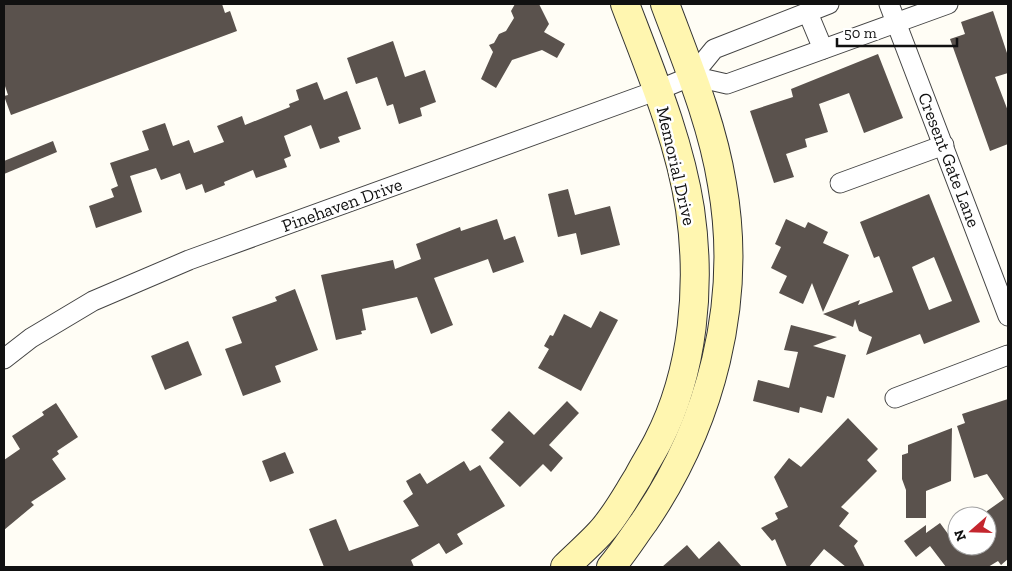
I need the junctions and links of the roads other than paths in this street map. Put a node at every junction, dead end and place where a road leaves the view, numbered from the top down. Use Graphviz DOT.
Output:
graph roads {
  1 [pos="625,4"];
  2 [pos="665,4"];
  3 [pos="828,4"];
  4 [pos="889,4"];
  5 [pos="948,4"];
  6 [pos="808,13"];
  7 [pos="896,24"];
  8 [pos="822,49"];
  9 [pos="692,76"];
  10 [pos="658,90"];
  11 [pos="944,145"];
  12 [pos="840,183"];
  13 [pos="1008,316"];
  14 [pos="1008,355"];
  15 [pos="4,359"];
  16 [pos="895,398"];
  17 [pos="565,567"];
  18 [pos="611,567"];
  1 -- 10 [label="main road, Memorial Drive"];
  2 -- 9 [label="main road"];
  3 -- 6 [label="street"];
  4 -- 7 [label="street, Cresent Gate Lane"];
  5 -- 7 [label="street"];
  6 -- 8 [label="street"];
  6 -- 9 [label="street"];
  7 -- 8 [label="street"];
  7 -- 11 [label="street, Cresent Gate Lane"];
  8 -- 9 [label="street"];
  9 -- 10 [label="street, Pinehaven Drive"];
  9 -- 18 [label="main road"];
  10 -- 15 [label="street, Pinehaven Drive"];
  10 -- 17 [label="main road, Memorial Drive"];
  11 -- 12 [label="street"];
  11 -- 13 [label="street, Cresent Gate Lane"];
  14 -- 16 [label="street"];
}
